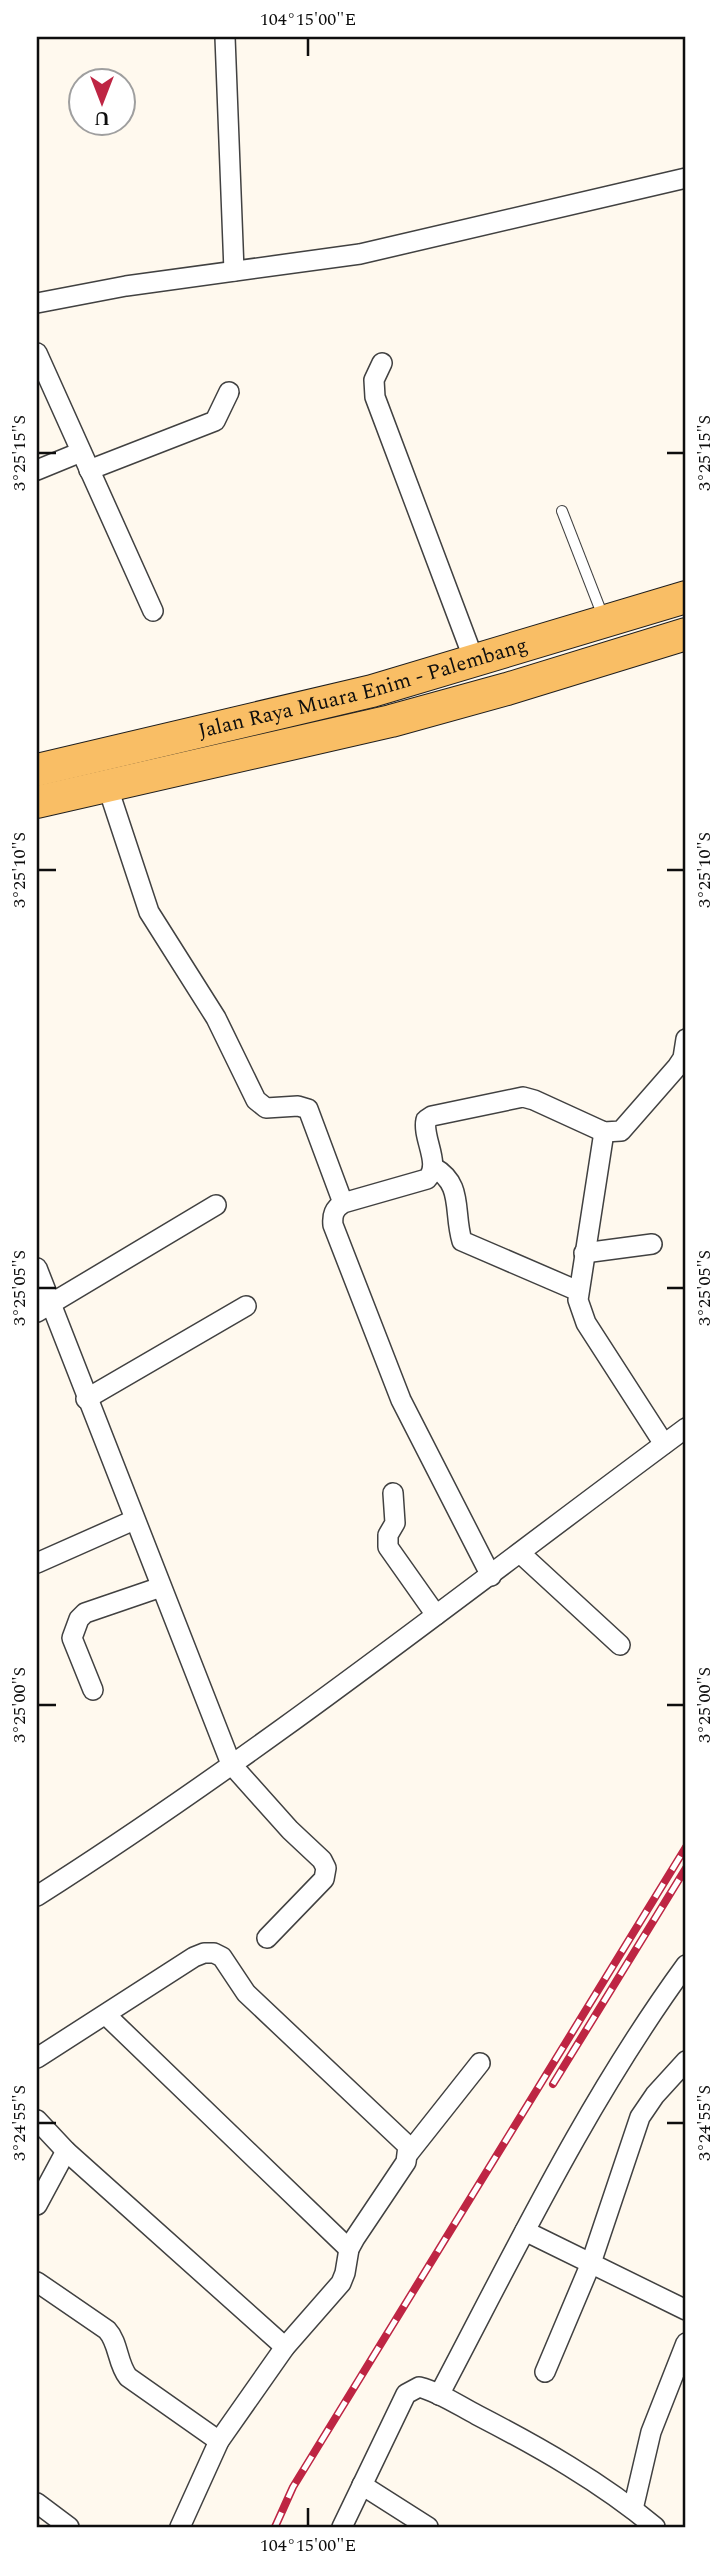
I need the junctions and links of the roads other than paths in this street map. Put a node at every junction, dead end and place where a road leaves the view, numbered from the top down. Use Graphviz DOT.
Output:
graph roads {
  1 [pos="225,37"];
  2 [pos="686,178"];
  3 [pos="234,271"];
  4 [pos="37,303"];
  5 [pos="37,354"];
  6 [pos="382,363"];
  7 [pos="229,392"];
  8 [pos="85,461"];
  9 [pos="37,470"];
  10 [pos="562,511"];
  11 [pos="681,599"];
  12 [pos="153,611"];
  13 [pos="605,623"];
  14 [pos="686,632"];
  15 [pos="474,660"];
  16 [pos="37,770"];
  17 [pos="107,785"];
  18 [pos="37,802"];
  19 [pos="686,1039"];
  20 [pos="604,1132"];
  21 [pos="433,1167"];
  22 [pos="343,1203"];
  23 [pos="216,1205"];
  24 [pos="652,1244"];
  25 [pos="584,1253"];
  26 [pos="37,1268"];
  27 [pos="578,1291"];
  28 [pos="246,1306"];
  29 [pos="44,1308"];
  30 [pos="86,1399"];
  31 [pos="686,1428"];
  32 [pos="664,1444"];
  33 [pos="393,1493"];
  34 [pos="134,1520"];
  35 [pos="520,1553"];
  36 [pos="37,1563"];
  37 [pos="491,1576"];
  38 [pos="161,1587"];
  39 [pos="436,1615"];
  40 [pos="620,1644"];
  41 [pos="93,1690"];
  42 [pos="231,1763"];
  43 [pos="37,1896"];
  44 [pos="267,1938"];
  45 [pos="686,1965"];
  46 [pos="106,2015"];
  47 [pos="37,2059"];
  48 [pos="686,2062"];
  49 [pos="480,2063"];
  50 [pos="37,2120"];
  51 [pos="66,2151"];
  52 [pos="408,2154"];
  53 [pos="37,2205"];
  54 [pos="525,2231"];
  55 [pos="349,2249"];
  56 [pos="591,2263"];
  57 [pos="37,2282"];
  58 [pos="686,2310"];
  59 [pos="686,2343"];
  60 [pos="285,2347"];
  61 [pos="545,2372"];
  62 [pos="439,2395"];
  63 [pos="219,2441"];
  64 [pos="362,2485"];
  65 [pos="37,2503"];
  66 [pos="633,2509"];
  67 [pos="69,2527"];
  68 [pos="180,2527"];
  69 [pos="342,2527"];
  70 [pos="428,2527"];
  71 [pos="655,2527"];
  1 -- 3 [label="street"];
  2 -- 3 [label="street"];
  3 -- 4 [label="street"];
  5 -- 8 [label="street"];
  6 -- 15 [label="street"];
  7 -- 8 [label="street"];
  8 -- 9 [label="street"];
  8 -- 12 [label="street"];
  10 -- 13 [label="lane"];
  11 -- 13 [label="main road, Jalan Raya Muara Enim - Palembang"];
  11 -- 14 [label="main road"];
  13 -- 15 [label="main road, Jalan Raya Muara Enim - Palembang"];
  14 -- 17 [label="main road, Jalan Raya Muara Enim - Palembang"];
  15 -- 16 [label="main road, Jalan Raya Muara Enim - Palembang"];
  17 -- 18 [label="main road, Jalan Raya Muara Enim - Palembang"];
  17 -- 22 [label="street"];
  19 -- 20 [label="street"];
  20 -- 21 [label="street"];
  20 -- 25 [label="street"];
  21 -- 22 [label="street"];
  21 -- 27 [label="street"];
  22 -- 37 [label="street"];
  23 -- 29 [label="street"];
  24 -- 25 [label="street"];
  25 -- 27 [label="street"];
  26 -- 29 [label="street"];
  27 -- 32 [label="street"];
  28 -- 30 [label="street"];
  29 -- 30 [label="street"];
  30 -- 34 [label="street"];
  31 -- 32 [label="street"];
  32 -- 35 [label="street"];
  33 -- 39 [label="street"];
  34 -- 36 [label="street"];
  34 -- 38 [label="street"];
  35 -- 37 [label="street"];
  35 -- 40 [label="street"];
  37 -- 39 [label="street"];
  38 -- 41 [label="street"];
  38 -- 42 [label="street"];
  39 -- 42 [label="street"];
  42 -- 43 [label="street"];
  42 -- 44 [label="street"];
  45 -- 54 [label="street"];
  46 -- 47 [label="street"];
  46 -- 52 [label="street"];
  46 -- 55 [label="street"];
  48 -- 56 [label="street"];
  49 -- 52 [label="street"];
  50 -- 51 [label="street"];
  51 -- 53 [label="street"];
  51 -- 60 [label="street"];
  52 -- 55 [label="street"];
  54 -- 56 [label="street"];
  54 -- 62 [label="street"];
  55 -- 60 [label="street"];
  56 -- 58 [label="street"];
  56 -- 61 [label="street"];
  57 -- 63 [label="street"];
  59 -- 66 [label="street"];
  60 -- 63 [label="street"];
  62 -- 64 [label="street"];
  62 -- 66 [label="street"];
  63 -- 68 [label="street"];
  64 -- 69 [label="street"];
  64 -- 70 [label="street"];
  65 -- 67 [label="street"];
  66 -- 71 [label="street"];
}
